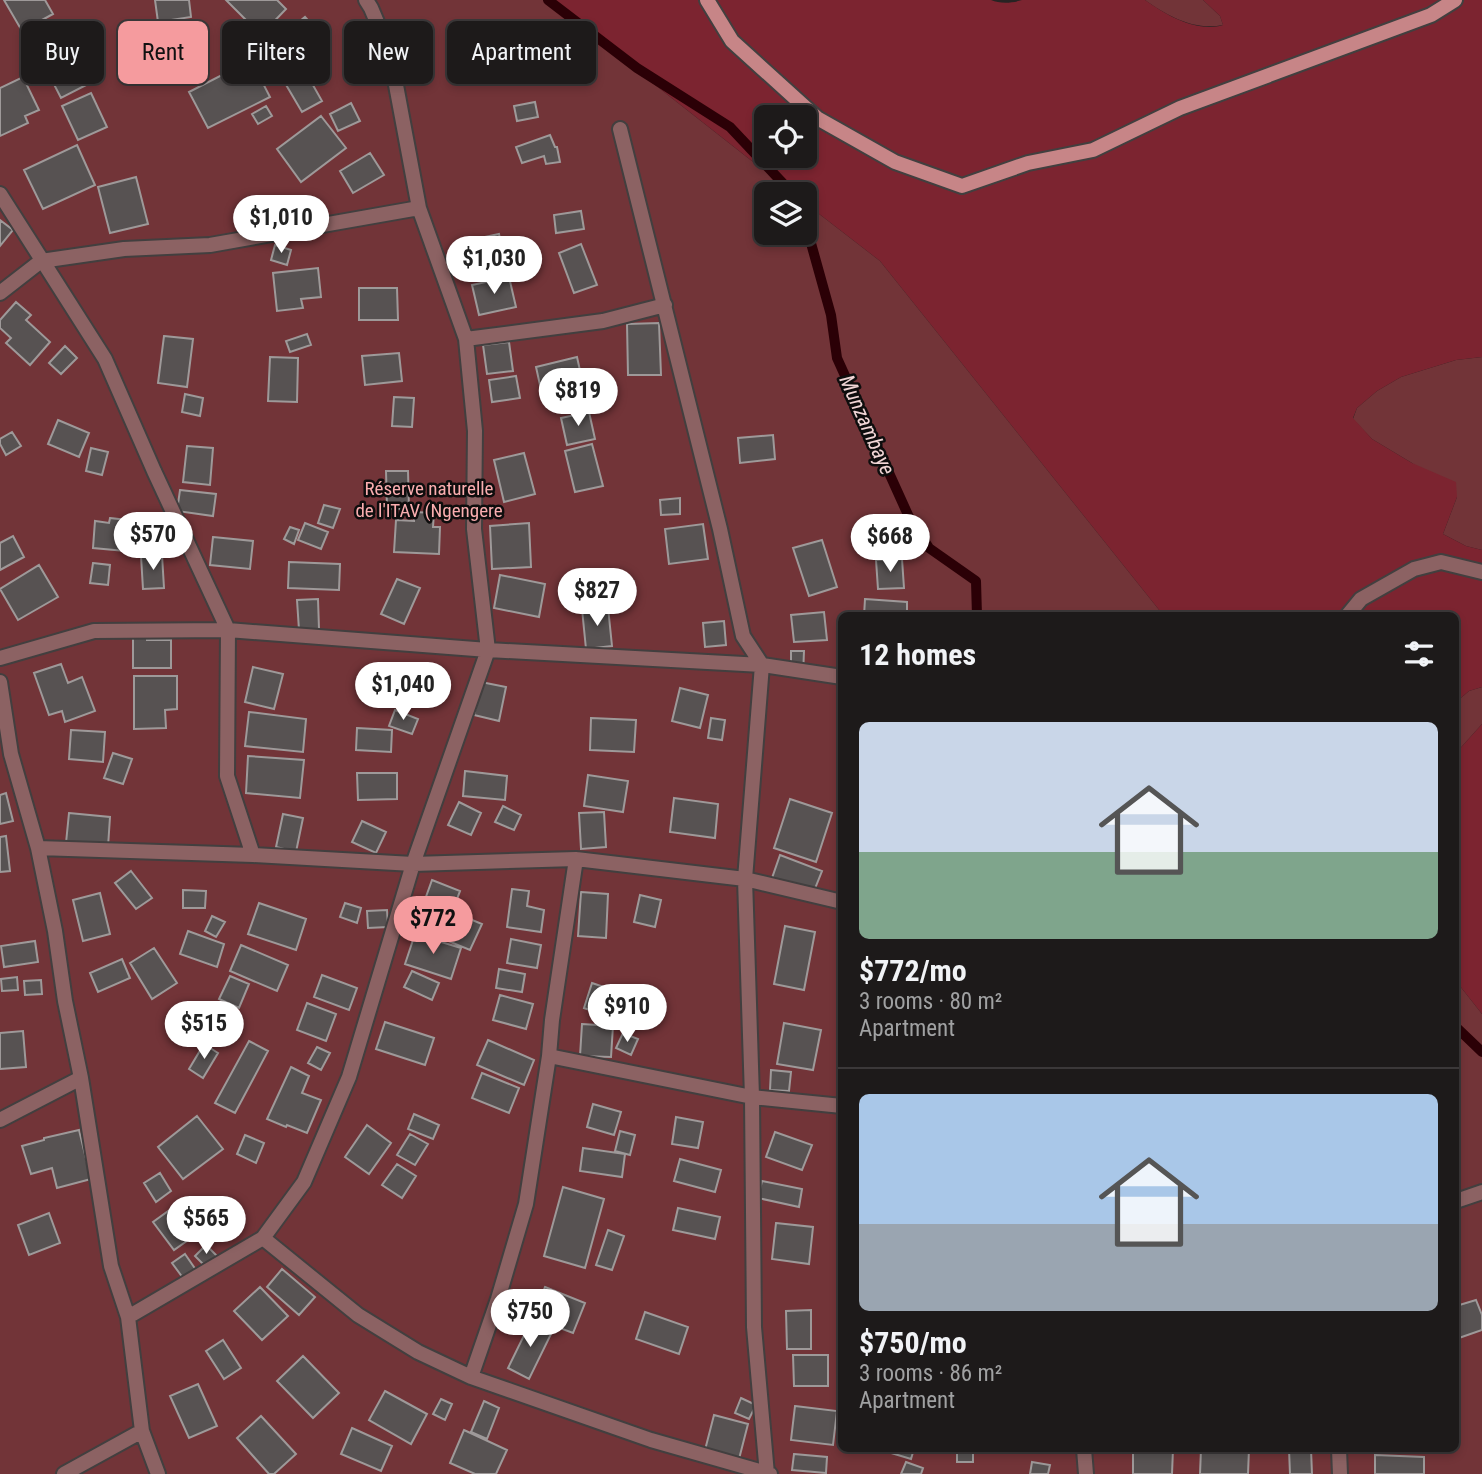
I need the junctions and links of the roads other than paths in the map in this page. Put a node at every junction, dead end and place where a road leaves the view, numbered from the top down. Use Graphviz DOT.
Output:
graph roads {
  1 [pos="366,0"];
  2 [pos="706,0"];
  3 [pos="1455,0"];
  4 [pos="620,129"];
  5 [pos="0,194"];
  6 [pos="419,208"];
  7 [pos="41,261"];
  8 [pos="0,293"];
  9 [pos="664,304"];
  10 [pos="466,338"];
  11 [pos="1482,572"];
  12 [pos="1350,612"];
  13 [pos="228,630"];
  14 [pos="488,650"];
  15 [pos="0,658"];
  16 [pos="762,665"];
  17 [pos="838,676"];
  18 [pos="0,682"];
  19 [pos="38,848"];
  20 [pos="253,855"];
  21 [pos="576,859"];
  22 [pos="412,864"];
  23 [pos="745,879"];
  24 [pos="838,901"];
  25 [pos="549,1056"];
  26 [pos="81,1078"];
  27 [pos="752,1097"];
  28 [pos="838,1106"];
  29 [pos="0,1120"];
  30 [pos="1482,1192"];
  31 [pos="1459,1200"];
  32 [pos="263,1238"];
  33 [pos="128,1317"];
  34 [pos="471,1377"];
  35 [pos="142,1431"];
  36 [pos="1084,1452"];
  37 [pos="1339,1452"];
  38 [pos="64,1474"];
  39 [pos="159,1474"];
  40 [pos="768,1474"];
  41 [pos="1086,1474"];
  42 [pos="1340,1474"];
  1 -- 6 [label="street"];
  2 -- 3 [label="street"];
  4 -- 9 [label="street"];
  5 -- 7 [label="street"];
  6 -- 7 [label="street"];
  6 -- 10 [label="street"];
  7 -- 8 [label="street"];
  7 -- 13 [label="street"];
  9 -- 10 [label="street"];
  9 -- 16 [label="street"];
  10 -- 14 [label="street"];
  11 -- 12 [label="street"];
  13 -- 14 [label="street"];
  13 -- 15 [label="street"];
  13 -- 20 [label="street"];
  14 -- 16 [label="street"];
  14 -- 22 [label="street"];
  16 -- 17 [label="street"];
  16 -- 23 [label="street"];
  18 -- 19 [label="street"];
  19 -- 20 [label="street"];
  19 -- 26 [label="street"];
  20 -- 22 [label="street"];
  21 -- 22 [label="street"];
  21 -- 23 [label="street"];
  21 -- 25 [label="street"];
  22 -- 32 [label="street"];
  23 -- 24 [label="street"];
  23 -- 27 [label="street"];
  25 -- 27 [label="street"];
  25 -- 34 [label="street"];
  26 -- 29 [label="street"];
  26 -- 33 [label="street"];
  27 -- 28 [label="street"];
  27 -- 40 [label="street"];
  30 -- 31 [label="street"];
  32 -- 33 [label="street"];
  32 -- 34 [label="street"];
  33 -- 35 [label="street"];
  34 -- 40 [label="street"];
  35 -- 38 [label="street"];
  35 -- 39 [label="street"];
  36 -- 41 [label="street"];
  37 -- 42 [label="street"];
}
